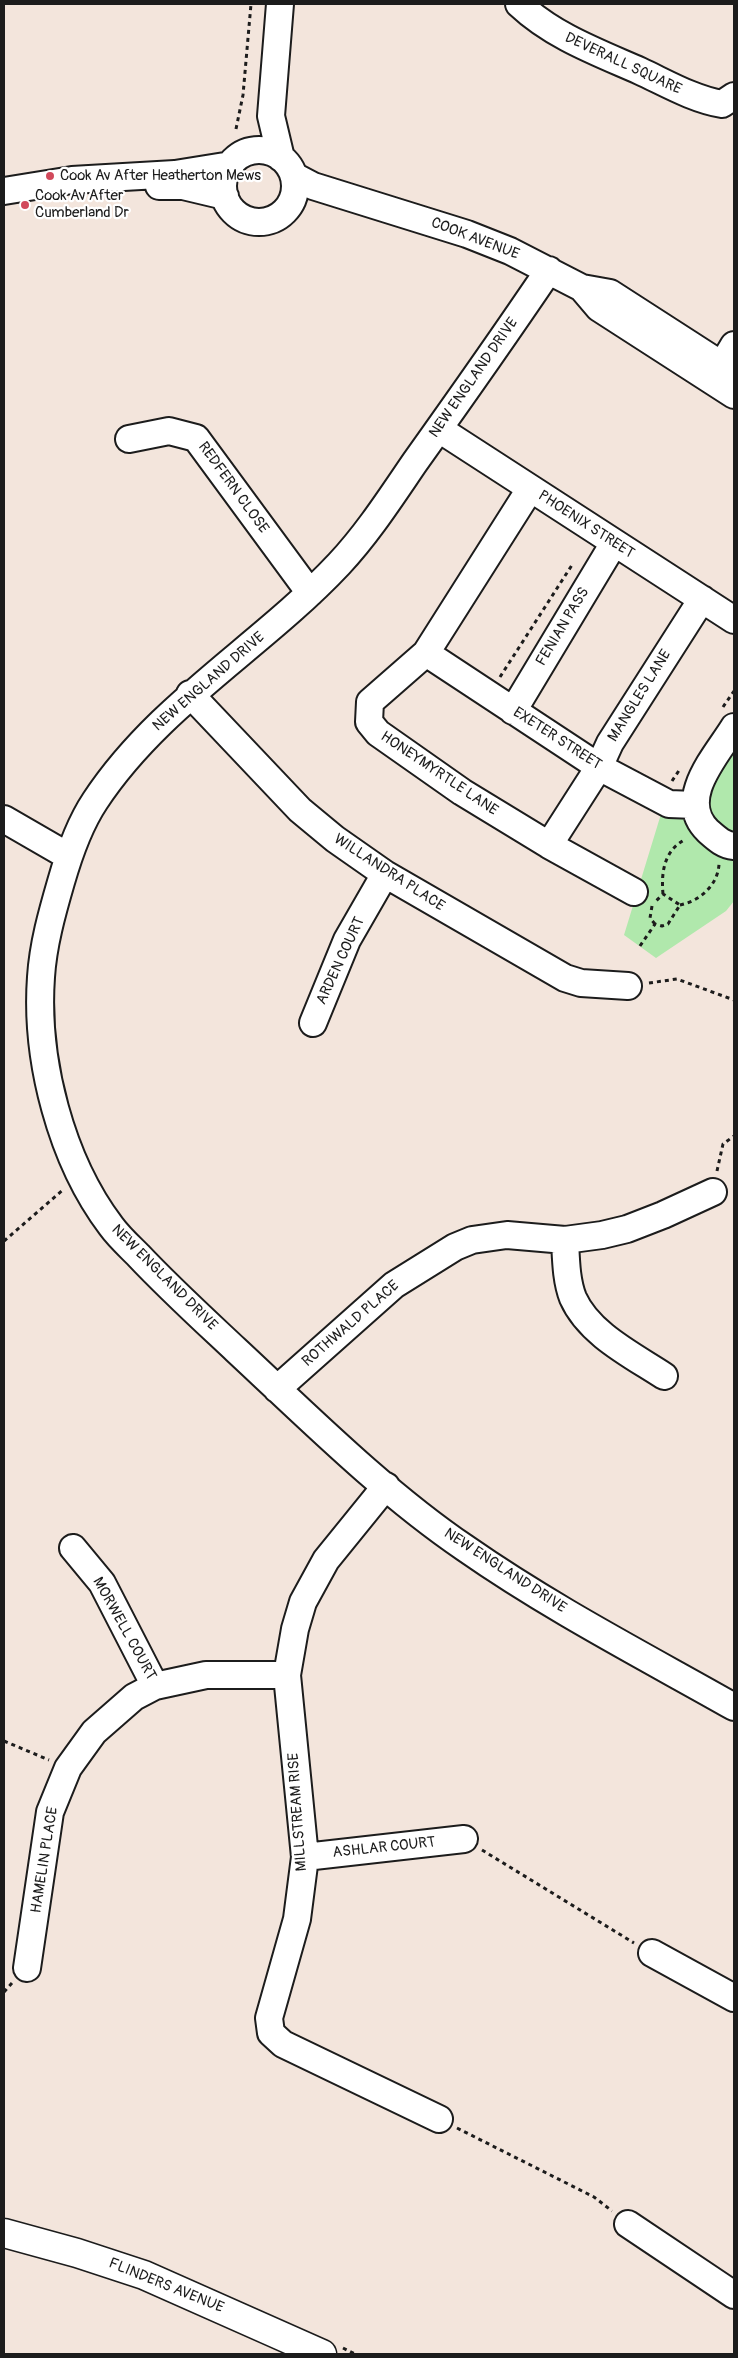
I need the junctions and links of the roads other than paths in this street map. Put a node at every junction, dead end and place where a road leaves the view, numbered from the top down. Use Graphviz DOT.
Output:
graph roads {
  1 [pos="267,4"];
  2 [pos="280,4"];
  3 [pos="519,4"];
  4 [pos="734,96"];
  5 [pos="242,158"];
  6 [pos="287,167"];
  7 [pos="4,191"];
  8 [pos="225,196"];
  9 [pos="363,201"];
  10 [pos="4,203"];
  11 [pos="289,207"];
  12 [pos="549,270"];
  13 [pos="726,366"];
  14 [pos="734,395"];
  15 [pos="439,429"];
  16 [pos="129,439"];
  17 [pos="530,489"];
  18 [pos="614,543"];
  19 [pos="310,593"];
  20 [pos="702,599"];
  21 [pos="734,620"];
  22 [pos="426,653"];
  23 [pos="190,694"];
  24 [pos="513,711"];
  25 [pos="734,727"];
  26 [pos="599,767"];
  27 [pos="695,805"];
  28 [pos="4,819"];
  29 [pos="549,845"];
  30 [pos="726,852"];
  31 [pos="68,856"];
  32 [pos="385,874"];
  33 [pos="634,892"];
  34 [pos="628,986"];
  35 [pos="313,1023"];
  36 [pos="713,1192"];
  37 [pos="565,1240"];
  38 [pos="664,1376"];
  39 [pos="277,1389"];
  40 [pos="386,1486"];
  41 [pos="73,1548"];
  42 [pos="287,1675"];
  43 [pos="155,1686"];
  44 [pos="734,1707"];
  45 [pos="464,1839"];
  46 [pos="304,1857"];
  47 [pos="652,1953"];
  48 [pos="27,1968"];
  49 [pos="734,1998"];
  50 [pos="439,2119"];
  51 [pos="628,2224"];
  52 [pos="4,2232"];
  53 [pos="4,2251"];
  54 [pos="734,2295"];
  55 [pos="282,2354"];
  56 [pos="322,2354"];
  1 -- 5 [label="street"];
  2 -- 6 [label="street"];
  3 -- 4 [label="street, DEVERALL SQUARE"];
  5 -- 6 [label="street"];
  5 -- 7 [label="street"];
  5 -- 8 [label="street"];
  6 -- 9 [label="street, COOK AVENUE"];
  6 -- 11 [label="street"];
  8 -- 10 [label="street"];
  8 -- 11 [label="street"];
  9 -- 11 [label="street, COOK AVENUE"];
  9 -- 12 [label="street, COOK AVENUE"];
  12 -- 13 [label="street, COOK AVENUE"];
  12 -- 15 [label="street, NEW ENGLAND DRIVE"];
  13 -- 14 [label="street, COOK AVENUE"];
  15 -- 17 [label="street, PHOENIX STREET"];
  15 -- 19 [label="street, NEW ENGLAND DRIVE"];
  16 -- 19 [label="street, REDFERN CLOSE"];
  17 -- 18 [label="street, PHOENIX STREET"];
  17 -- 22 [label="street, HONEYMYRTLE LANE"];
  18 -- 20 [label="street, PHOENIX STREET"];
  18 -- 24 [label="street, FENIAN PASS"];
  19 -- 23 [label="street, NEW ENGLAND DRIVE"];
  20 -- 21 [label="street, PHOENIX STREET"];
  20 -- 26 [label="street, MANGLES LANE"];
  22 -- 24 [label="street, EXETER STREET"];
  22 -- 29 [label="street, HONEYMYRTLE LANE"];
  23 -- 31 [label="street, NEW ENGLAND DRIVE"];
  23 -- 32 [label="street, WILLANDRA PLACE"];
  24 -- 26 [label="street, EXETER STREET"];
  25 -- 27 [label="street"];
  26 -- 27 [label="street, EXETER STREET"];
  26 -- 29 [label="street, MANGLES LANE"];
  27 -- 30 [label="street"];
  28 -- 31 [label="street"];
  29 -- 33 [label="street, HONEYMYRTLE LANE"];
  31 -- 39 [label="street, NEW ENGLAND DRIVE"];
  32 -- 34 [label="street, WILLANDRA PLACE"];
  32 -- 35 [label="street, ARDEN COURT"];
  36 -- 37 [label="street, ROTHWALD PLACE"];
  37 -- 38 [label="street"];
  37 -- 39 [label="street, ROTHWALD PLACE"];
  39 -- 40 [label="street, NEW ENGLAND DRIVE"];
  40 -- 42 [label="street, MILLSTREAM RISE"];
  40 -- 44 [label="street, NEW ENGLAND DRIVE"];
  41 -- 43 [label="street, MORWELL COURT"];
  42 -- 43 [label="street, HAMELIN PLACE"];
  42 -- 46 [label="street, MILLSTREAM RISE"];
  43 -- 48 [label="street, HAMELIN PLACE"];
  45 -- 46 [label="street, ASHLAR COURT"];
  46 -- 50 [label="street, MILLSTREAM RISE"];
  47 -- 49 [label="street"];
  51 -- 54 [label="street"];
  52 -- 56 [label="main road, FLINDERS AVENUE"];
  53 -- 55 [label="main road, FLINDERS AVENUE"];
}
